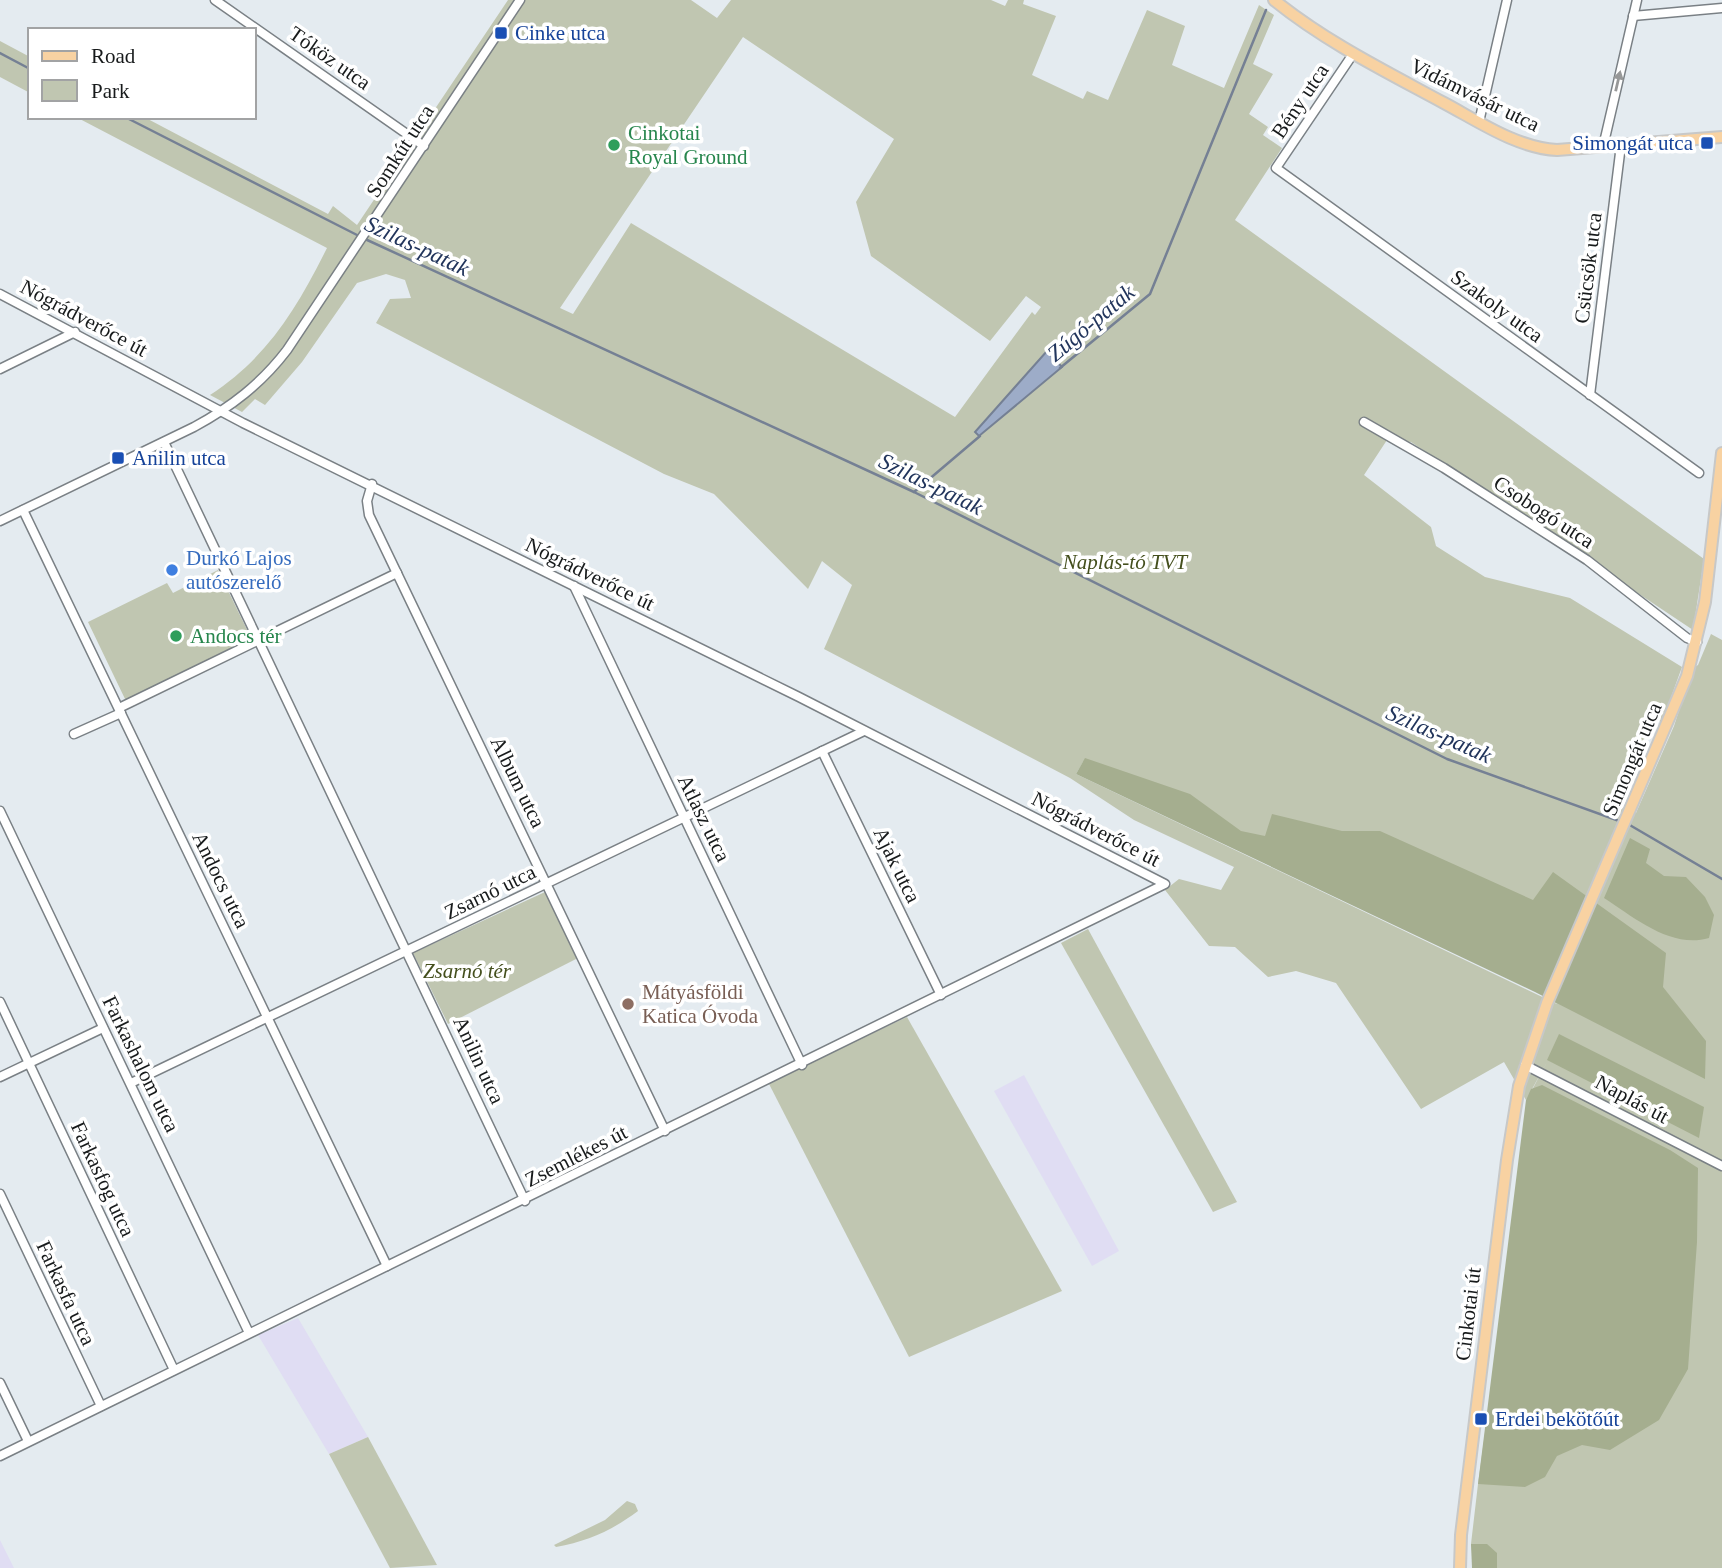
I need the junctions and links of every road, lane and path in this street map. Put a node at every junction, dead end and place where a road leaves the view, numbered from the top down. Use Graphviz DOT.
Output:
graph roads {
  1 [pos="215,0"];
  2 [pos="520,0"];
  3 [pos="1274,0"];
  4 [pos="1507,0"];
  5 [pos="1637,0"];
  6 [pos="1722,8"];
  7 [pos="1633,16"];
  8 [pos="255,28"];
  9 [pos="256,29"];
  10 [pos="1353,54"];
  11 [pos="1479,121"];
  12 [pos="1722,137"];
  13 [pos="1621,145"];
  14 [pos="424,146"];
  15 [pos="1603,147"];
  16 [pos="1276,168"];
  17 [pos="0,294"];
  18 [pos="75,332"];
  19 [pos="0,369"];
  20 [pos="1590,395"];
  21 [pos="223,411"];
  22 [pos="1364,422"];
  23 [pos="164,442"];
  24 [pos="1722,453"];
  25 [pos="1699,473"];
  26 [pos="372,484"];
  27 [pos="23,510"];
  28 [pos="0,521"];
  29 [pos="397,573"];
  30 [pos="574,586"];
  31 [pos="258,641"];
  32 [pos="1697,642"];
  33 [pos="120,710"];
  34 [pos="864,731"];
  35 [pos="74,734"];
  36 [pos="822,751"];
  37 [pos="0,811"];
  38 [pos="684,818"];
  39 [pos="547,884"];
  40 [pos="1165,884"];
  41 [pos="407,951"];
  42 [pos="941,995"];
  43 [pos="0,1002"];
  44 [pos="268,1017"];
  45 [pos="103,1028"];
  46 [pos="29,1063"];
  47 [pos="802,1065"];
  48 [pos="1525,1065"];
  49 [pos="0,1077"];
  50 [pos="131,1083"];
  51 [pos="665,1131"];
  52 [pos="1722,1166"];
  53 [pos="0,1194"];
  54 [pos="525,1200"];
  55 [pos="387,1266"];
  56 [pos="249,1332"];
  57 [pos="174,1370"];
  58 [pos="0,1383"];
  59 [pos="101,1406"];
  60 [pos="28,1441"];
  61 [pos="0,1456"];
  62 [pos="1460,1568"];
  1 -- 8 [label="street, Tóköz utca"];
  2 -- 14 [label="street, Somkút utca"];
  3 -- 10 [label="main road, Vidámvásár utca"];
  4 -- 11 [label="street"];
  5 -- 7 [label="street"];
  6 -- 7 [label="street"];
  15 -- 7 [label="street, one-way"];
  9 -- 14 [label="street, Tóköz utca"];
  10 -- 11 [label="main road, Vidámvásár utca"];
  10 -- 16 [label="street, Bény utca"];
  11 -- 15 [label="main road, Vidámvásár utca"];
  12 -- 13 [label="main road, Vidámvásár utca"];
  13 -- 15 [label="main road, Vidámvásár utca"];
  13 -- 20 [label="street, Csücsök utca"];
  14 -- 21 [label="street, Somkút utca"];
  16 -- 20 [label="street, Szakoly utca"];
  17 -- 18 [label="street, Nógrádverőce út"];
  18 -- 19 [label="street"];
  18 -- 21 [label="street, Nógrádverőce út"];
  20 -- 25 [label="street, Szakoly utca"];
  21 -- 23 [label="street, Somkút utca"];
  21 -- 26 [label="street, Nógrádverőce út"];
  22 -- 32 [label="street, Csobogó utca"];
  23 -- 27 [label="street, Somkút utca"];
  23 -- 31 [label="street, Anilin utca"];
  24 -- 32 [label="main road, Simongát utca"];
  26 -- 29 [label="street, Album utca"];
  26 -- 30 [label="street, Nógrádverőce út"];
  27 -- 28 [label="street, Somkút utca"];
  27 -- 33 [label="street, Andocs utca"];
  29 -- 31 [label="street"];
  29 -- 39 [label="street, Album utca"];
  30 -- 34 [label="street, Nógrádverőce út"];
  30 -- 38 [label="street, Atlasz utca"];
  31 -- 33 [label="street"];
  31 -- 41 [label="street, Anilin utca"];
  32 -- 48 [label="main road, Simongát utca"];
  33 -- 35 [label="street"];
  33 -- 44 [label="street, Andocs utca"];
  34 -- 36 [label="street, Zsarnó utca"];
  34 -- 40 [label="street, Nógrádverőce út"];
  36 -- 38 [label="street, Zsarnó utca"];
  36 -- 42 [label="street, Ajak utca"];
  37 -- 45 [label="street, Farkashalom utca"];
  38 -- 39 [label="street, Zsarnó utca"];
  38 -- 47 [label="street, Atlasz utca"];
  39 -- 41 [label="street, Zsarnó utca"];
  39 -- 51 [label="street, Album utca"];
  40 -- 42 [label="street, Zsemlékes út"];
  41 -- 44 [label="street, Zsarnó utca"];
  41 -- 54 [label="street, Anilin utca"];
  42 -- 47 [label="street, Zsemlékes út"];
  43 -- 46 [label="street, Farkasfog utca"];
  44 -- 50 [label="street, Zsarnó utca"];
  44 -- 55 [label="street, Andocs utca"];
  45 -- 46 [label="street"];
  45 -- 50 [label="street, Farkashalom utca"];
  46 -- 49 [label="street"];
  46 -- 57 [label="street, Farkasfog utca"];
  47 -- 51 [label="street, Zsemlékes út"];
  48 -- 52 [label="street, Naplás út"];
  48 -- 62 [label="main road, Cinkotai út"];
  50 -- 56 [label="street, Farkashalom utca"];
  51 -- 54 [label="street, Zsemlékes út"];
  53 -- 59 [label="street, Farkasfa utca"];
  54 -- 55 [label="street, Zsemlékes út"];
  55 -- 56 [label="street, Zsemlékes út"];
  56 -- 57 [label="street, Zsemlékes út"];
  57 -- 59 [label="street, Zsemlékes út"];
  58 -- 60 [label="street"];
  59 -- 60 [label="street, Zsemlékes út"];
  60 -- 61 [label="street, Zsemlékes út"];
}
